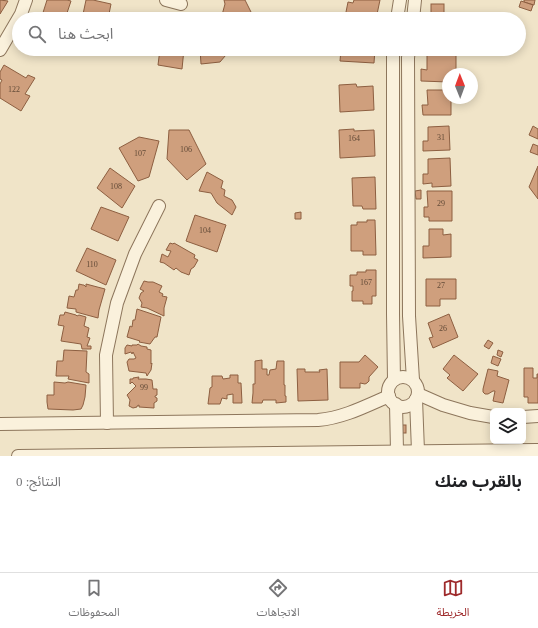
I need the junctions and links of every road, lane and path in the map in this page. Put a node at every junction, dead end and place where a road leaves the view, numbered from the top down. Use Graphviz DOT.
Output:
graph roads {
  1 [pos="26,0"];
  2 [pos="166,0"];
  3 [pos="400,0"];
  4 [pos="415,0"];
  5 [pos="181,4"];
  6 [pos="22,12"];
  7 [pos="398,12"];
  8 [pos="414,12"];
  9 [pos="12,29"];
  10 [pos="0,50"];
  11 [pos="393,56"];
  12 [pos="409,56"];
  13 [pos="159,206"];
  14 [pos="394,380"];
  15 [pos="413,380"];
  16 [pos="417,396"];
  17 [pos="392,400"];
  18 [pos="490,416"];
  19 [pos="538,416"];
  20 [pos="526,417"];
  21 [pos="108,423"];
  22 [pos="0,424"];
  23 [pos="538,450"];
  24 [pos="397,451"];
  25 [pos="418,451"];
  26 [pos="18,456"];
  1 -- 6 [label="street"];
  2 -- 5 [label="street"];
  3 -- 7 [label="street"];
  4 -- 8 [label="street"];
  9 -- 10 [label="street"];
  11 -- 14 [label="street"];
  12 -- 15 [label="street"];
  13 -- 21 [label="street"];
  14 -- 15 [label="street"];
  14 -- 17 [label="street"];
  15 -- 16 [label="street"];
  16 -- 17 [label="street"];
  16 -- 18 [label="street"];
  16 -- 25 [label="street"];
  17 -- 21 [label="street"];
  17 -- 24 [label="street"];
  19 -- 20 [label="street"];
  21 -- 22 [label="street"];
  23 -- 25 [label="street"];
  24 -- 25 [label="street"];
  24 -- 26 [label="street"];
}
